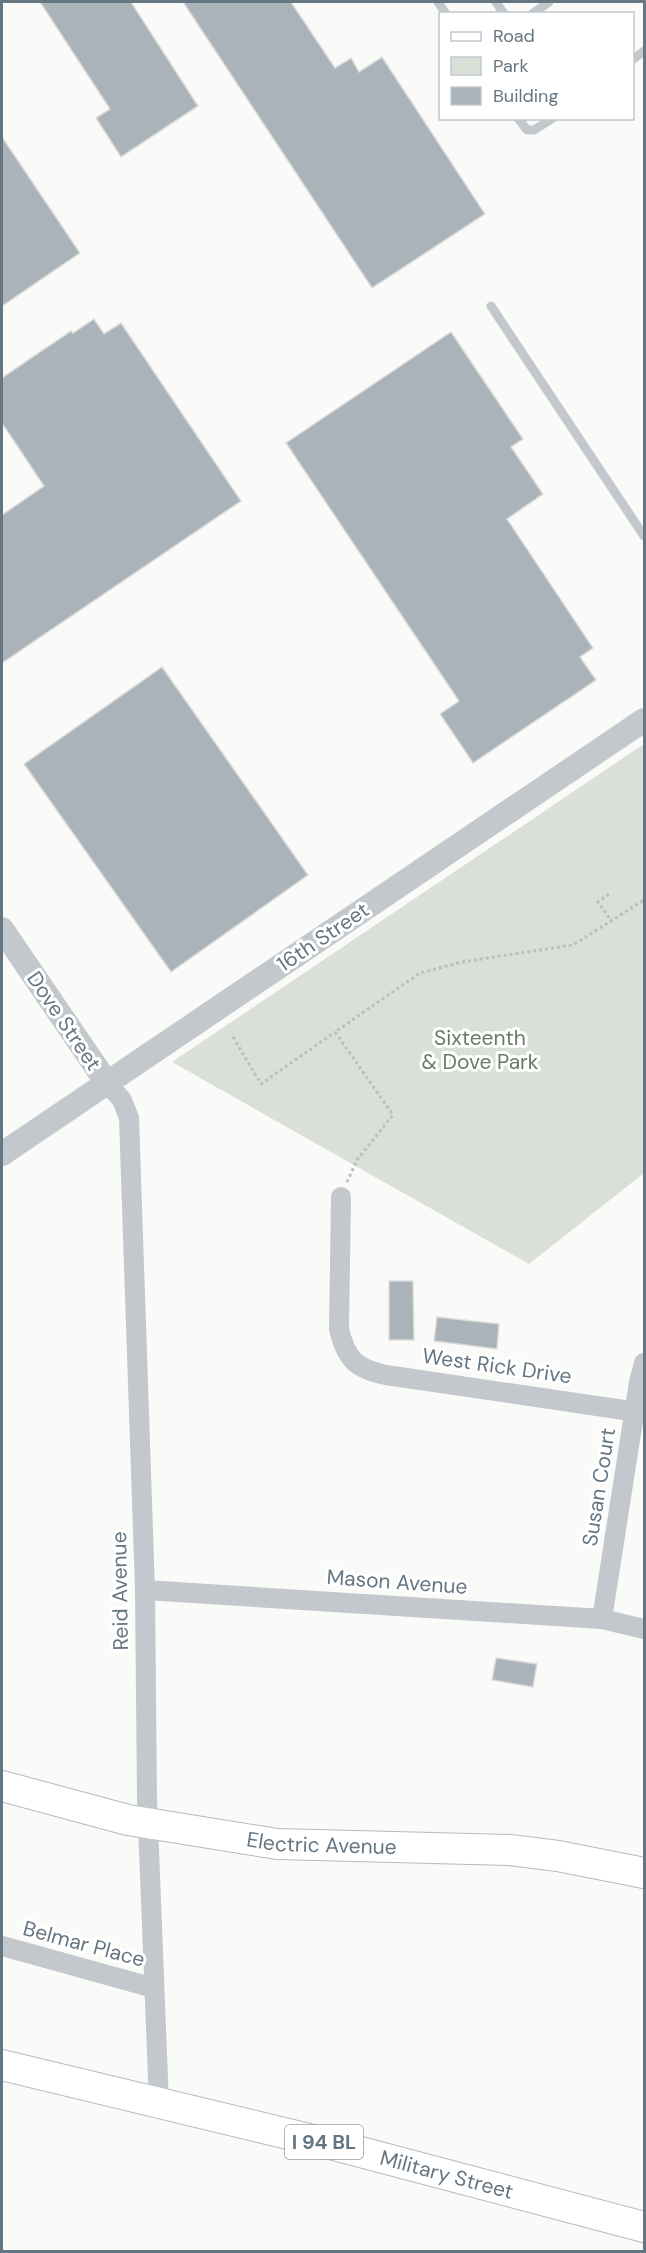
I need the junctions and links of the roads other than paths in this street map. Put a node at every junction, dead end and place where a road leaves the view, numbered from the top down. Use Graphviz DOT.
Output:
graph roads {
  1 [pos="549,2"];
  2 [pos="535,12"];
  3 [pos="520,120"];
  4 [pos="550,120"];
  5 [pos="491,306"];
  6 [pos="645,537"];
  7 [pos="645,720"];
  8 [pos="2,929"];
  9 [pos="107,1083"];
  10 [pos="2,1154"];
  11 [pos="341,1197"];
  12 [pos="645,1363"];
  13 [pos="640,1412"];
  14 [pos="145,1590"];
  15 [pos="602,1619"];
  16 [pos="645,1629"];
  17 [pos="2,1786"];
  18 [pos="150,1823"];
  19 [pos="645,1873"];
  20 [pos="2,1946"];
  21 [pos="154,1988"];
  22 [pos="2,2065"];
  23 [pos="159,2104"];
  24 [pos="645,2228"];
  1 -- 2 [label="lane"];
  3 -- 4 [label="lane"];
  5 -- 6 [label="lane"];
  7 -- 9 [label="street, 16th Street"];
  8 -- 9 [label="street, Dove Street"];
  9 -- 10 [label="street, 16th Street"];
  9 -- 14 [label="street, Reid Avenue"];
  11 -- 13 [label="street, West Rick Drive"];
  12 -- 13 [label="street, Susan Court"];
  13 -- 15 [label="street, Susan Court"];
  14 -- 15 [label="street, Mason Avenue"];
  14 -- 18 [label="street, Reid Avenue"];
  15 -- 16 [label="street, Mason Avenue"];
  17 -- 18 [label="main road, Electric Avenue"];
  18 -- 19 [label="main road, Electric Avenue"];
  18 -- 21 [label="street, Reid Avenue"];
  20 -- 21 [label="street, Belmar Place"];
  21 -- 23 [label="street, Reid Avenue"];
  22 -- 23 [label="main road, Military Street / I 94 BL"];
  23 -- 24 [label="main road, Military Street / I 94 BL"];
}
